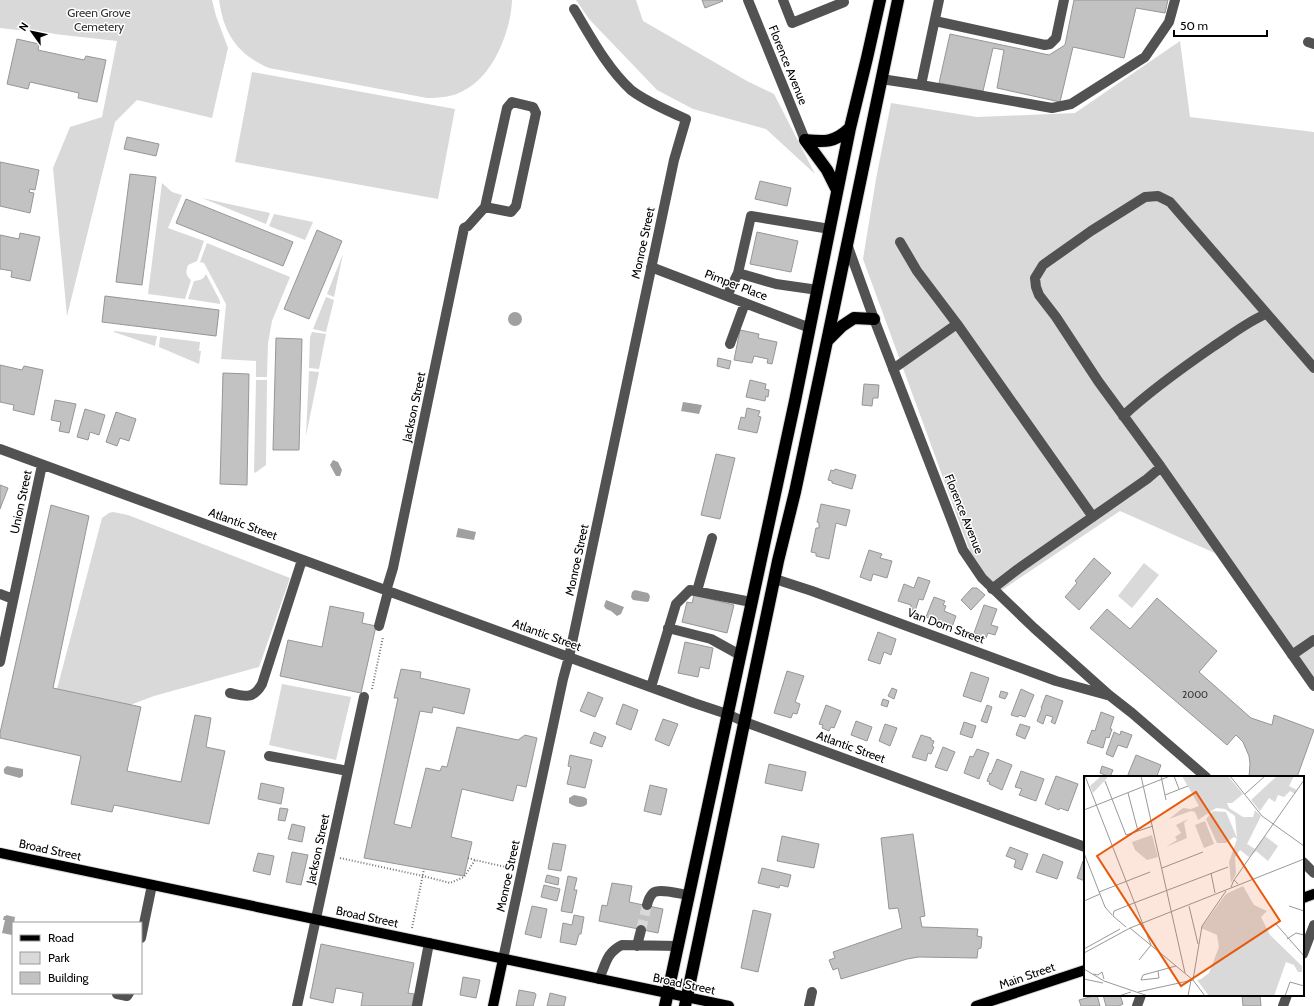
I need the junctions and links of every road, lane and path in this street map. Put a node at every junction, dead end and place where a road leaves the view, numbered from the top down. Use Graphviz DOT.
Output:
graph roads {
  1 [pos="748,0"];
  2 [pos="783,0"];
  3 [pos="843,0"];
  4 [pos="880,0"];
  5 [pos="898,0"];
  6 [pos="939,0"];
  7 [pos="1064,0"];
  8 [pos="1175,0"];
  9 [pos="574,9"];
  10 [pos="934,20"];
  11 [pos="881,79"];
  12 [pos="921,84"];
  13 [pos="850,128"];
  14 [pos="804,140"];
  15 [pos="837,190"];
  16 [pos="485,207"];
  17 [pos="830,229"];
  18 [pos="900,242"];
  19 [pos="847,244"];
  20 [pos="651,267"];
  21 [pos="738,273"];
  22 [pos="818,290"];
  23 [pos="728,296"];
  24 [pos="745,303"];
  25 [pos="1266,314"];
  26 [pos="874,319"];
  27 [pos="957,324"];
  28 [pos="810,328"];
  29 [pos="828,340"];
  30 [pos="730,344"];
  31 [pos="1314,368"];
  32 [pos="893,369"];
  33 [pos="1123,416"];
  34 [pos="0,449"];
  35 [pos="42,465"];
  36 [pos="1160,467"];
  37 [pos="1093,517"];
  38 [pos="712,538"];
  39 [pos="302,560"];
  40 [pos="775,579"];
  41 [pos="992,589"];
  42 [pos="387,591"];
  43 [pos="697,591"];
  44 [pos="0,594"];
  45 [pos="13,599"];
  46 [pos="751,602"];
  47 [pos="668,628"];
  48 [pos="381,630"];
  49 [pos="1314,640"];
  50 [pos="740,655"];
  51 [pos="1292,655"];
  52 [pos="569,657"];
  53 [pos="0,662"];
  54 [pos="1314,686"];
  55 [pos="651,688"];
  56 [pos="372,690"];
  57 [pos="230,693"];
  58 [pos="1109,695"];
  59 [pos="364,697"];
  60 [pos="727,714"];
  61 [pos="745,722"];
  62 [pos="269,756"];
  63 [pos="348,771"];
  64 [pos="1205,776"];
  65 [pos="1084,847"];
  66 [pos="0,853"];
  67 [pos="337,857"];
  68 [pos="468,858"];
  69 [pos="475,860"];
  70 [pos="1304,863"];
  71 [pos="510,868"];
  72 [pos="424,869"];
  73 [pos="1314,873"];
  74 [pos="423,876"];
  75 [pos="152,885"];
  76 [pos="1314,894"];
  77 [pos="688,895"];
  78 [pos="1304,898"];
  79 [pos="647,905"];
  80 [pos="316,920"];
  81 [pos="1314,924"];
  82 [pos="412,928"];
  83 [pos="641,930"];
  84 [pos="142,933"];
  85 [pos="429,944"];
  86 [pos="637,946"];
  87 [pos="678,946"];
  88 [pos="1304,951"];
  89 [pos="503,959"];
  90 [pos="1084,970"];
  91 [pos="599,979"];
  92 [pos="812,992"];
  93 [pos="117,994"];
  94 [pos="128,994"];
  95 [pos="667,994"];
  96 [pos="1141,996"];
  97 [pos="1287,996"];
  98 [pos="686,1002"];
  99 [pos="297,1006"];
  100 [pos="417,1006"];
  101 [pos="494,1006"];
  102 [pos="665,1006"];
  103 [pos="729,1006"];
  104 [pos="809,1006"];
  105 [pos="976,1006"];
  106 [pos="1137,1006"];
  107 [pos="1283,1006"];
  1 -- 14 [label="street, Florence Avenue"];
  2 -- 3 [label="street"];
  4 -- 13 [label="highway"];
  5 -- 11 [label="highway"];
  6 -- 10 [label="street"];
  7 -- 10 [label="street"];
  8 -- 12 [label="street"];
  9 -- 20 [label="street, Monroe Street"];
  10 -- 12 [label="street"];
  11 -- 12 [label="street"];
  11 -- 19 [label="highway"];
  13 -- 14 [label="highway"];
  13 -- 15 [label="highway"];
  14 -- 15 [label="highway"];
  15 -- 17 [label="highway"];
  16 -- 16 [label="street"];
  16 -- 42 [label="street, Jackson Street"];
  17 -- 21 [label="street"];
  17 -- 22 [label="highway"];
  18 -- 27 [label="street"];
  19 -- 26 [label="street, Florence Avenue"];
  19 -- 29 [label="highway"];
  20 -- 23 [label="street, Pimper Place"];
  20 -- 52 [label="street, Monroe Street"];
  21 -- 22 [label="street"];
  21 -- 23 [label="street"];
  22 -- 28 [label="highway"];
  23 -- 24 [label="street, Pimper Place"];
  24 -- 28 [label="street, Pimper Place"];
  24 -- 30 [label="street"];
  25 -- 31 [label="street"];
  25 -- 33 [label="street"];
  25 -- 33 [label="street"];
  26 -- 29 [label="highway"];
  26 -- 32 [label="street, Florence Avenue"];
  27 -- 32 [label="street"];
  27 -- 37 [label="street"];
  28 -- 46 [label="highway"];
  29 -- 40 [label="highway"];
  32 -- 41 [label="street, Florence Avenue"];
  33 -- 36 [label="street"];
  34 -- 35 [label="street, Atlantic Street"];
  35 -- 39 [label="street, Atlantic Street"];
  35 -- 45 [label="street, Union Street"];
  36 -- 37 [label="street"];
  36 -- 51 [label="street"];
  37 -- 41 [label="street"];
  38 -- 43 [label="street"];
  39 -- 42 [label="street, Atlantic Street"];
  39 -- 57 [label="street"];
  40 -- 58 [label="street, Van Dorn Street"];
  40 -- 61 [label="highway"];
  41 -- 58 [label="street, Florence Avenue"];
  42 -- 48 [label="street, Jackson Street"];
  42 -- 52 [label="street, Atlantic Street"];
  43 -- 46 [label="street"];
  43 -- 47 [label="street"];
  44 -- 45 [label="street"];
  45 -- 53 [label="street, Union Street"];
  46 -- 50 [label="highway"];
  47 -- 50 [label="street"];
  47 -- 55 [label="street"];
  48 -- 56 [label="path"];
  49 -- 51 [label="street"];
  50 -- 60 [label="highway"];
  51 -- 54 [label="street"];
  52 -- 55 [label="street, Atlantic Street"];
  52 -- 89 [label="street, Monroe Street"];
  55 -- 60 [label="street, Atlantic Street"];
  58 -- 64 [label="street, Florence Avenue"];
  59 -- 63 [label="street, Jackson Street"];
  60 -- 61 [label="street, Atlantic Street"];
  60 -- 77 [label="highway"];
  61 -- 65 [label="street, Atlantic Street"];
  61 -- 98 [label="highway"];
  62 -- 63 [label="street"];
  63 -- 80 [label="street, Jackson Street"];
  66 -- 75 [label="main road, Broad Street"];
  67 -- 74 [label="path"];
  68 -- 69 [label="path"];
  69 -- 71 [label="path"];
  69 -- 74 [label="path"];
  70 -- 73 [label="street"];
  72 -- 74 [label="path"];
  74 -- 82 [label="path"];
  75 -- 80 [label="main road, Broad Street"];
  75 -- 84 [label="street"];
  76 -- 78 [label="main road"];
  77 -- 79 [label="street"];
  77 -- 87 [label="highway"];
  80 -- 85 [label="main road, Broad Street"];
  80 -- 99 [label="street, Jackson Street"];
  81 -- 88 [label="street"];
  83 -- 86 [label="street"];
  85 -- 89 [label="main road, Broad Street"];
  85 -- 100 [label="street"];
  86 -- 87 [label="street"];
  86 -- 91 [label="street"];
  87 -- 95 [label="highway"];
  89 -- 91 [label="main road, Broad Street"];
  89 -- 101 [label="main road, Monroe Street"];
  90 -- 105 [label="main road, Main Street"];
  91 -- 95 [label="main road, Broad Street"];
  92 -- 104 [label="street"];
  93 -- 94 [label="street"];
  95 -- 98 [label="main road, Broad Street"];
  95 -- 102 [label="highway"];
  96 -- 106 [label="street"];
  97 -- 107 [label="street"];
  98 -- 103 [label="main road, Broad Street"];
}
